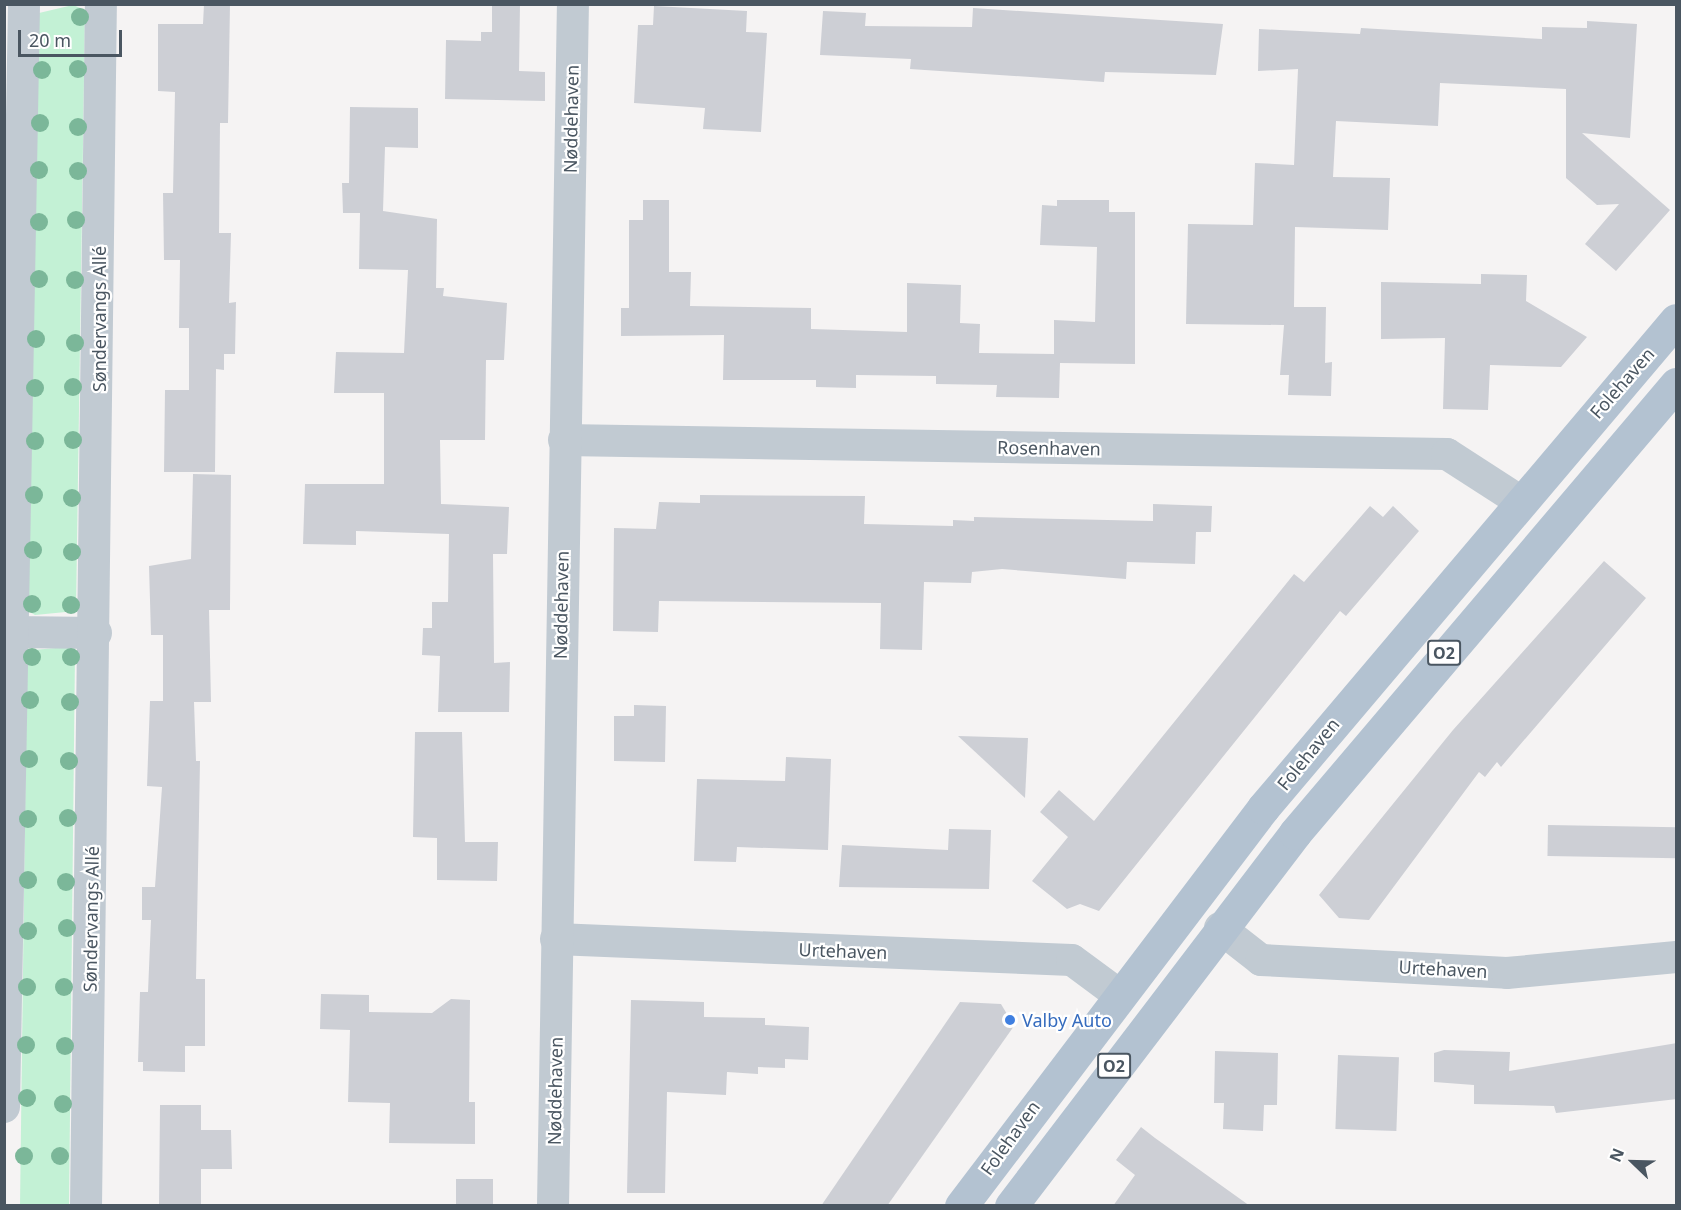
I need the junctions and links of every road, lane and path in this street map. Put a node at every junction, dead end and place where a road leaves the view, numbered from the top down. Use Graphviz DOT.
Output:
graph roads {
  1 [pos="24,4"];
  2 [pos="101,4"];
  3 [pos="573,4"];
  4 [pos="1677,320"];
  5 [pos="1677,384"];
  6 [pos="564,440"];
  7 [pos="1520,501"];
  8 [pos="12,632"];
  9 [pos="96,633"];
  10 [pos="1220,928"];
  11 [pos="556,939"];
  12 [pos="1677,957"];
  13 [pos="1118,994"];
  14 [pos="4,1107"];
  15 [pos="86,1206"];
  16 [pos="554,1206"];
  17 [pos="962,1206"];
  18 [pos="1011,1206"];
  1 -- 8 [label="street"];
  2 -- 9 [label="street, Søndervangs Allé"];
  3 -- 6 [label="street, Nøddehaven"];
  4 -- 7 [label="main road, Folehaven / O2"];
  5 -- 10 [label="main road, O2"];
  6 -- 7 [label="street, Rosenhaven"];
  6 -- 11 [label="street, Nøddehaven"];
  7 -- 13 [label="main road, Folehaven / O2"];
  8 -- 9 [label="street"];
  8 -- 14 [label="street"];
  9 -- 15 [label="street, Søndervangs Allé"];
  10 -- 12 [label="street, Urtehaven"];
  10 -- 18 [label="main road, O2"];
  11 -- 13 [label="street, Urtehaven"];
  11 -- 16 [label="street, Nøddehaven"];
  13 -- 17 [label="main road, Folehaven / O2"];
}
